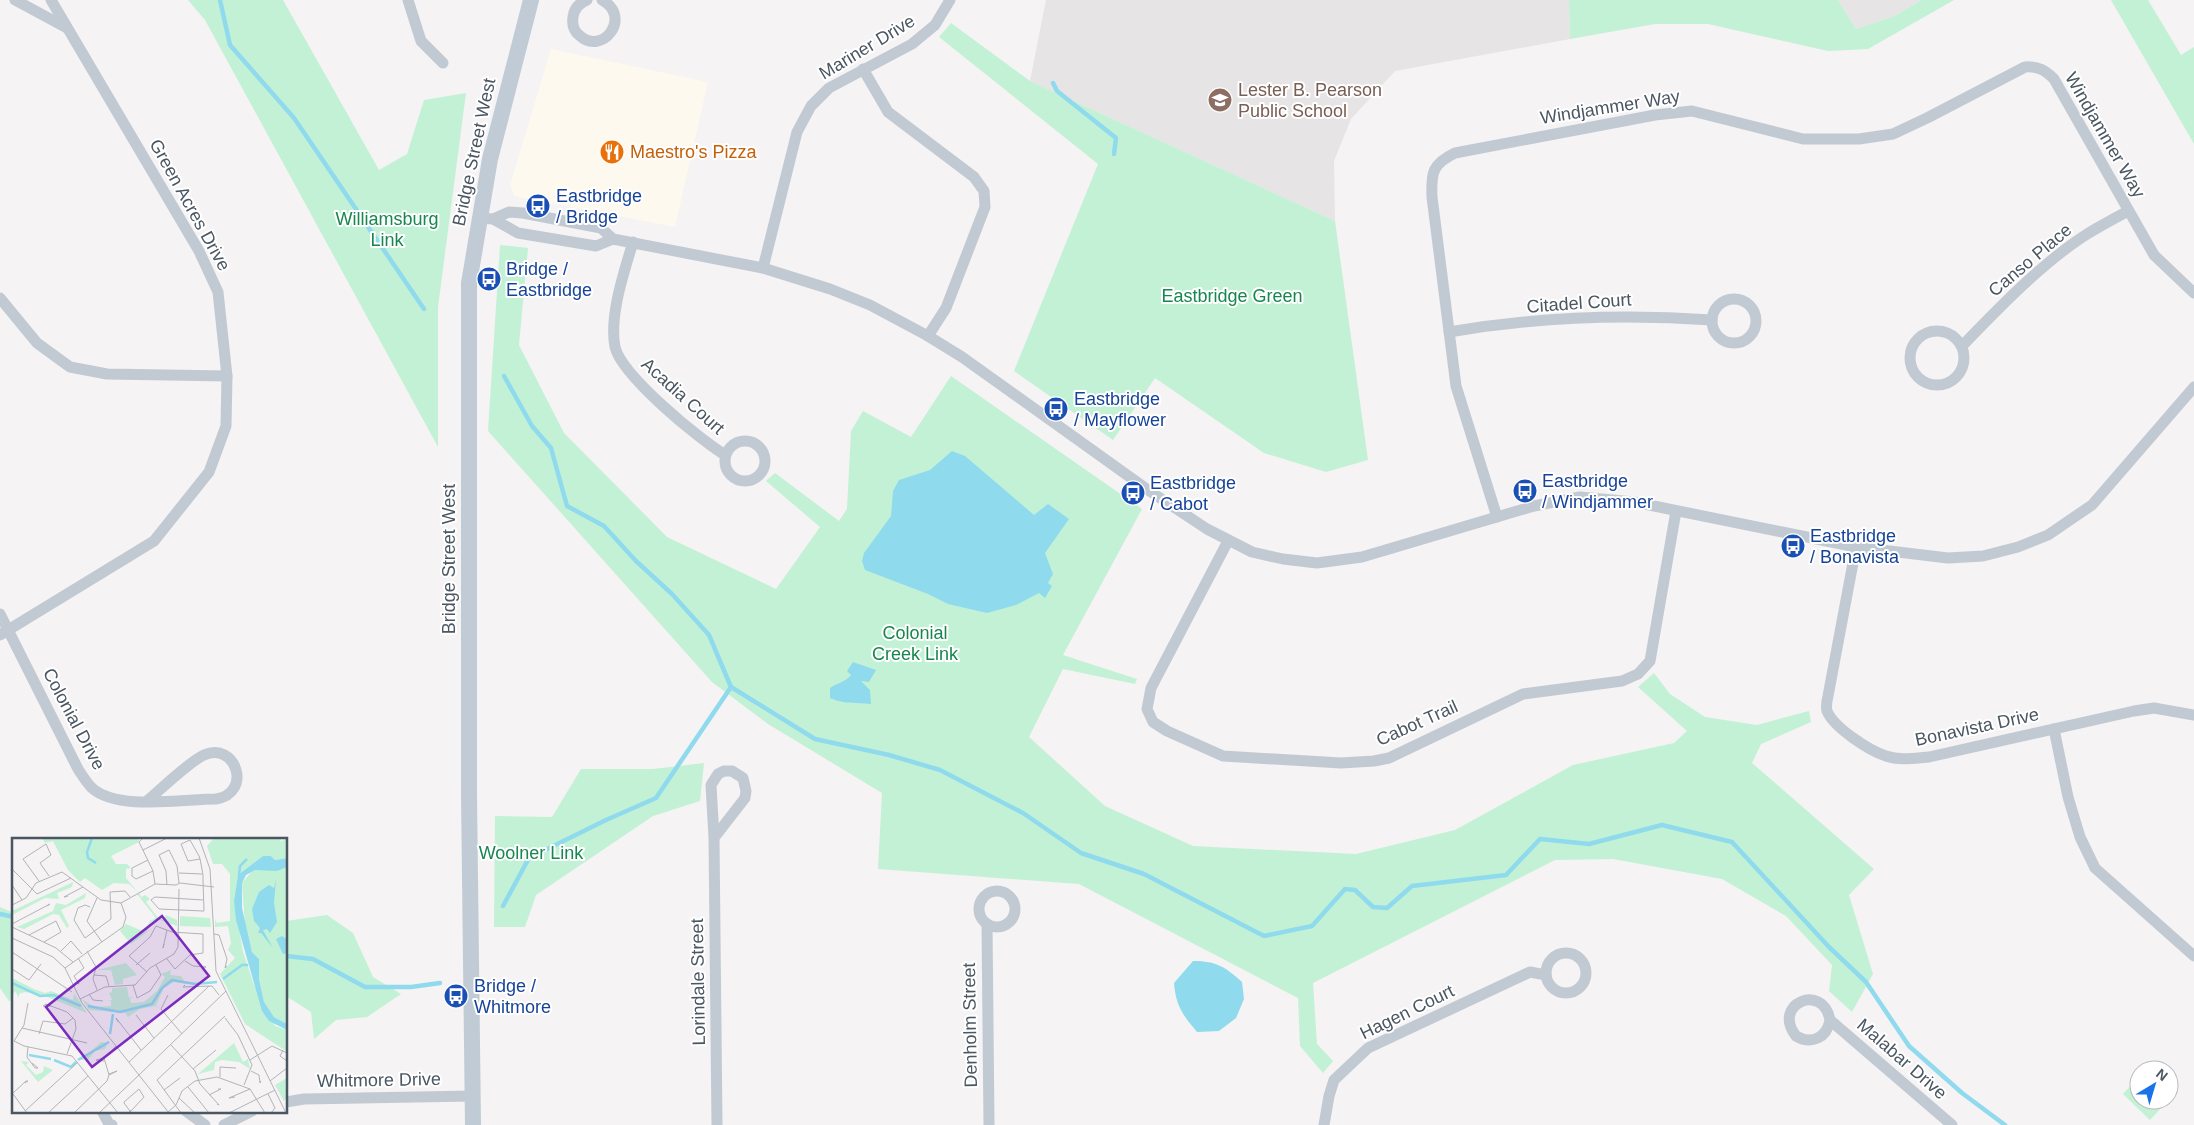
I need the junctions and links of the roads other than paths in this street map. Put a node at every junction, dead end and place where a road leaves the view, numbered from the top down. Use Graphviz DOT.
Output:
graph roads {
  1 [pos="15,0"];
  2 [pos="51,0"];
  3 [pos="408,0"];
  4 [pos="531,0"];
  5 [pos="586,0"];
  6 [pos="602,0"];
  7 [pos="950,0"];
  8 [pos="69,29"];
  9 [pos="443,63"];
  10 [pos="863,69"];
  11 [pos="2128,211"];
  12 [pos="486,218"];
  13 [pos="613,239"];
  14 [pos="633,242"];
  15 [pos="763,268"];
  16 [pos="2194,293"];
  17 [pos="0,298"];
  18 [pos="1712,320"];
  19 [pos="1448,332"];
  20 [pos="928,336"];
  21 [pos="1962,346"];
  22 [pos="227,376"];
  23 [pos="2194,387"];
  24 [pos="726,455"];
  25 [pos="1676,511"];
  26 [pos="1498,517"];
  27 [pos="1228,541"];
  28 [pos="1856,547"];
  29 [pos="0,614"];
  30 [pos="4,632"];
  31 [pos="2194,715"];
  32 [pos="2054,729"];
  33 [pos="147,801"];
  34 [pos="714,838"];
  35 [pos="987,924"];
  36 [pos="2194,956"];
  37 [pos="1546,975"];
  38 [pos="1830,1020"];
  39 [pos="473,1096"];
  40 [pos="288,1102"];
  41 [pos="103,1112"];
  42 [pos="187,1112"];
  43 [pos="250,1112"];
  44 [pos="112,1125"];
  45 [pos="205,1125"];
  46 [pos="224,1125"];
  47 [pos="473,1125"];
  48 [pos="717,1125"];
  49 [pos="989,1125"];
  50 [pos="1324,1125"];
  51 [pos="1952,1125"];
  1 -- 8 [label="street"];
  2 -- 8 [label="street, Green Acres Drive"];
  3 -- 9 [label="street"];
  4 -- 12 [label="main road, Bridge Street West"];
  5 -- 6 [label="street"];
  7 -- 10 [label="street, Mariner Drive"];
  8 -- 22 [label="street, Green Acres Drive"];
  10 -- 15 [label="street, Mariner Drive"];
  10 -- 20 [label="street"];
  11 -- 16 [label="street, Windjammer Way"];
  11 -- 19 [label="street, Windjammer Way"];
  11 -- 21 [label="street, Canso Place"];
  12 -- 13 [label="street"];
  12 -- 13 [label="street"];
  12 -- 39 [label="main road, Bridge Street West"];
  13 -- 14 [label="street"];
  14 -- 15 [label="street"];
  14 -- 24 [label="street, Acadia Court"];
  15 -- 20 [label="street"];
  17 -- 22 [label="street"];
  18 -- 19 [label="street, Citadel Court"];
  19 -- 26 [label="street, Windjammer Way"];
  20 -- 27 [label="street"];
  21 -- 21 [label="street"];
  22 -- 30 [label="street, Green Acres Drive"];
  23 -- 28 [label="street"];
  25 -- 26 [label="street"];
  25 -- 27 [label="street, Cabot Trail"];
  25 -- 28 [label="street"];
  26 -- 27 [label="street"];
  28 -- 32 [label="street, Bonavista Drive"];
  29 -- 30 [label="street, Colonial Drive"];
  30 -- 33 [label="street, Colonial Drive"];
  31 -- 32 [label="street, Bonavista Drive"];
  32 -- 36 [label="street"];
  33 -- 33 [label="street, Colonial Drive"];
  34 -- 34 [label="street, Lorindale Street"];
  34 -- 48 [label="street, Lorindale Street"];
  35 -- 49 [label="street, Denholm Street"];
  37 -- 50 [label="street, Hagen Court"];
  38 -- 51 [label="street, Malabar Drive"];
  39 -- 40 [label="street, Whitmore Drive"];
  39 -- 47 [label="main road, Bridge Street West"];
  41 -- 44 [label="street"];
  42 -- 45 [label="street"];
  43 -- 46 [label="street"];
}
